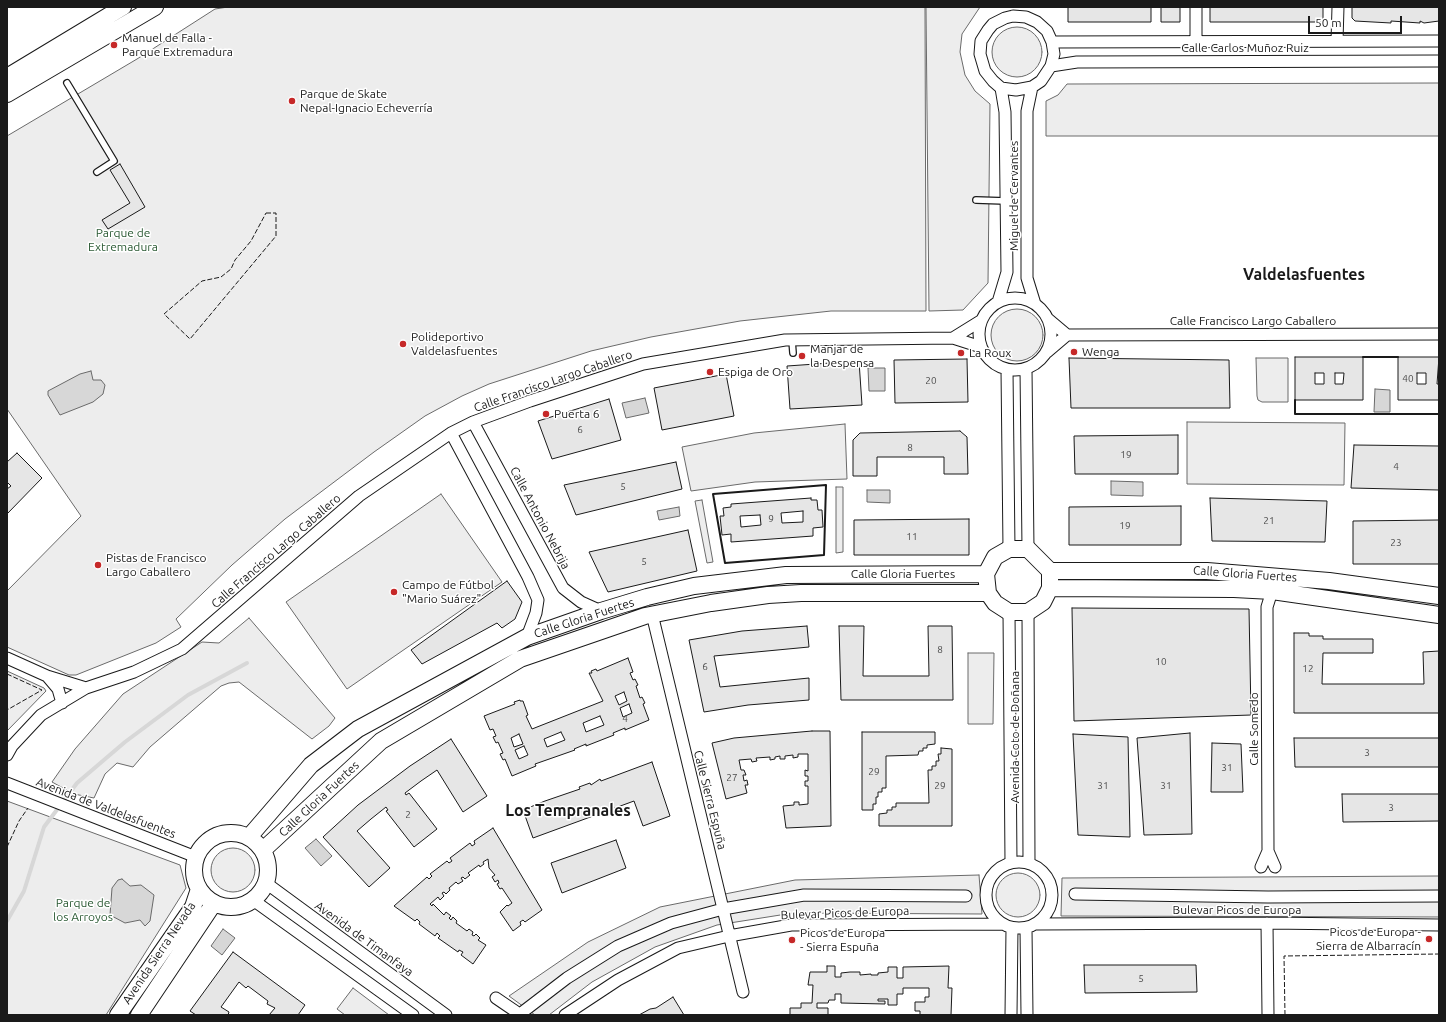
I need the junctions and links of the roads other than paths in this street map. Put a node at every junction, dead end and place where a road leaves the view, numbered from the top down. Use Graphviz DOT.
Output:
graph roads {
  1 [pos="123,7"];
  2 [pos="155,7"];
  3 [pos="1196,7"];
  4 [pos="1338,7"];
  5 [pos="1005,12"];
  6 [pos="1026,12"];
  7 [pos="1196,41"];
  8 [pos="1337,41"];
  9 [pos="1439,41"];
  10 [pos="1052,42"];
  11 [pos="1439,61"];
  12 [pos="1051,66"];
  13 [pos="7,77"];
  14 [pos="67,83"];
  15 [pos="1032,87"];
  16 [pos="1001,88"];
  17 [pos="7,94"];
  18 [pos="98,172"];
  19 [pos="976,200"];
  20 [pos="1006,201"];
  21 [pos="998,302"];
  22 [pos="1035,304"];
  23 [pos="1048,319"];
  24 [pos="982,320"];
  25 [pos="1439,334"];
  26 [pos="1067,335"];
  27 [pos="953,338"];
  28 [pos="792,340"];
  29 [pos="981,347"];
  30 [pos="1047,352"];
  31 [pos="793,353"];
  32 [pos="1026,369"];
  33 [pos="1007,370"];
  34 [pos="473,422"];
  35 [pos="451,433"];
  36 [pos="1009,549"];
  37 [pos="1028,549"];
  38 [pos="1050,570"];
  39 [pos="986,574"];
  40 [pos="1050,588"];
  41 [pos="1265,591"];
  42 [pos="988,593"];
  43 [pos="1439,596"];
  44 [pos="601,611"];
  45 [pos="1009,612"];
  46 [pos="1028,612"];
  47 [pos="652,614"];
  48 [pos="1439,615"];
  49 [pos="528,637"];
  50 [pos="7,658"];
  51 [pos="47,676"];
  52 [pos="86,688"];
  53 [pos="62,703"];
  54 [pos="7,755"];
  55 [pos="7,783"];
  56 [pos="249,837"];
  57 [pos="263,850"];
  58 [pos="1268,851"];
  59 [pos="196,857"];
  60 [pos="1010,863"];
  61 [pos="1029,863"];
  62 [pos="1261,867"];
  63 [pos="1275,867"];
  64 [pos="266,883"];
  65 [pos="199,889"];
  66 [pos="1075,894"];
  67 [pos="966,896"];
  68 [pos="1439,896"];
  69 [pos="253,900"];
  70 [pos="214,903"];
  71 [pos="723,909"];
  72 [pos="1267,923"];
  73 [pos="1439,925"];
  74 [pos="1007,926"];
  75 [pos="1031,926"];
  76 [pos="729,936"];
  77 [pos="742,992"];
  78 [pos="496,998"];
  79 [pos="118,1015"];
  80 [pos="139,1015"];
  81 [pos="413,1015"];
  82 [pos="446,1015"];
  83 [pos="520,1015"];
  84 [pos="565,1015"];
  85 [pos="1011,1015"];
  86 [pos="1028,1015"];
  87 [pos="1268,1015"];
  1 -- 13 [label="main road"];
  2 -- 17 [label="main road"];
  3 -- 7 [label="street"];
  4 -- 8 [label="street"];
  5 -- 6 [label="street"];
  5 -- 16 [label="street"];
  6 -- 10 [label="street"];
  7 -- 8 [label="street, Calle Carlos Muñoz Ruiz"];
  7 -- 10 [label="street, Calle Carlos Muñoz Ruiz"];
  8 -- 9 [label="street, Calle Carlos Muñoz Ruiz"];
  10 -- 12 [label="street"];
  11 -- 12 [label="street, Calle Carlos Muñoz Ruiz"];
  12 -- 15 [label="street"];
  14 -- 18 [label="lane"];
  15 -- 16 [label="street"];
  15 -- 22 [label="street, Miguel de Cervantes"];
  16 -- 20 [label="street, Miguel de Cervantes"];
  19 -- 20 [label="lane"];
  20 -- 21 [label="street, Miguel de Cervantes"];
  21 -- 22 [label="street"];
  21 -- 24 [label="street"];
  22 -- 23 [label="street"];
  23 -- 26 [label="street"];
  23 -- 30 [label="street"];
  24 -- 27 [label="street"];
  24 -- 29 [label="street"];
  25 -- 26 [label="street, Calle Francisco Largo Caballero"];
  26 -- 30 [label="street"];
  27 -- 28 [label="street, Calle Francisco Largo Caballero"];
  27 -- 29 [label="street, Calle Francisco Largo Caballero"];
  28 -- 31 [label="lane"];
  28 -- 34 [label="street, Calle Francisco Largo Caballero"];
  29 -- 33 [label="street"];
  30 -- 32 [label="street"];
  32 -- 33 [label="street"];
  32 -- 37 [label="street"];
  33 -- 36 [label="street"];
  34 -- 35 [label="street, Calle Francisco Largo Caballero"];
  34 -- 44 [label="street, Calle Antonio Nebrija"];
  35 -- 49 [label="street"];
  35 -- 52 [label="street, Calle Francisco Largo Caballero"];
  36 -- 37 [label="main road"];
  36 -- 39 [label="main road"];
  37 -- 38 [label="main road"];
  38 -- 40 [label="main road"];
  38 -- 43 [label="main road, Calle Gloria Fuertes"];
  39 -- 42 [label="main road"];
  39 -- 44 [label="main road, Calle Gloria Fuertes"];
  40 -- 41 [label="main road, Calle Gloria Fuertes"];
  40 -- 46 [label="main road"];
  41 -- 48 [label="main road, Calle Gloria Fuertes"];
  41 -- 58 [label="street, Calle Somedo"];
  42 -- 45 [label="main road"];
  42 -- 47 [label="main road, Calle Gloria Fuertes"];
  44 -- 49 [label="main road, Calle Gloria Fuertes"];
  45 -- 46 [label="main road"];
  45 -- 60 [label="street, Avenida Coto de Doñana"];
  46 -- 61 [label="street, Avenida Coto de Doñana"];
  47 -- 57 [label="main road, Calle Gloria Fuertes"];
  47 -- 71 [label="street, Calle Sierra Espuña"];
  49 -- 56 [label="main road, Calle Gloria Fuertes"];
  50 -- 51 [label="street"];
  51 -- 52 [label="street"];
  51 -- 53 [label="street"];
  52 -- 53 [label="street, Calle Francisco Largo Caballero"];
  53 -- 54 [label="street, Calle Francisco Largo Caballero"];
  55 -- 59 [label="street, Avenida de Valdelasfuentes"];
  56 -- 57 [label="main road"];
  56 -- 59 [label="main road"];
  57 -- 64 [label="main road"];
  58 -- 62 [label="street, Calle Somedo"];
  58 -- 63 [label="street"];
  59 -- 65 [label="main road"];
  60 -- 61 [label="street"];
  60 -- 74 [label="street"];
  61 -- 75 [label="street"];
  64 -- 69 [label="main road"];
  64 -- 82 [label="street, Avenida de Timanfaya"];
  65 -- 70 [label="main road"];
  65 -- 79 [label="main road, Avenida Sierra Nevada"];
  66 -- 68 [label="street, Bulevar Picos de Europa"];
  67 -- 71 [label="street"];
  69 -- 70 [label="main road"];
  69 -- 81 [label="street"];
  70 -- 80 [label="main road, Avenida Sierra Nevada"];
  71 -- 76 [label="street, Calle Sierra Espuña"];
  71 -- 83 [label="street"];
  72 -- 73 [label="street, Bulevar Picos de Europa"];
  72 -- 75 [label="street, Bulevar Picos de Europa"];
  72 -- 87 [label="street"];
  74 -- 75 [label="street"];
  74 -- 76 [label="street, Bulevar Picos de Europa"];
  74 -- 85 [label="street"];
  75 -- 86 [label="street"];
  76 -- 77 [label="street, Calle Sierra Espuña"];
  76 -- 84 [label="street, Bulevar Picos de Europa"];
  78 -- 83 [label="street"];
}
